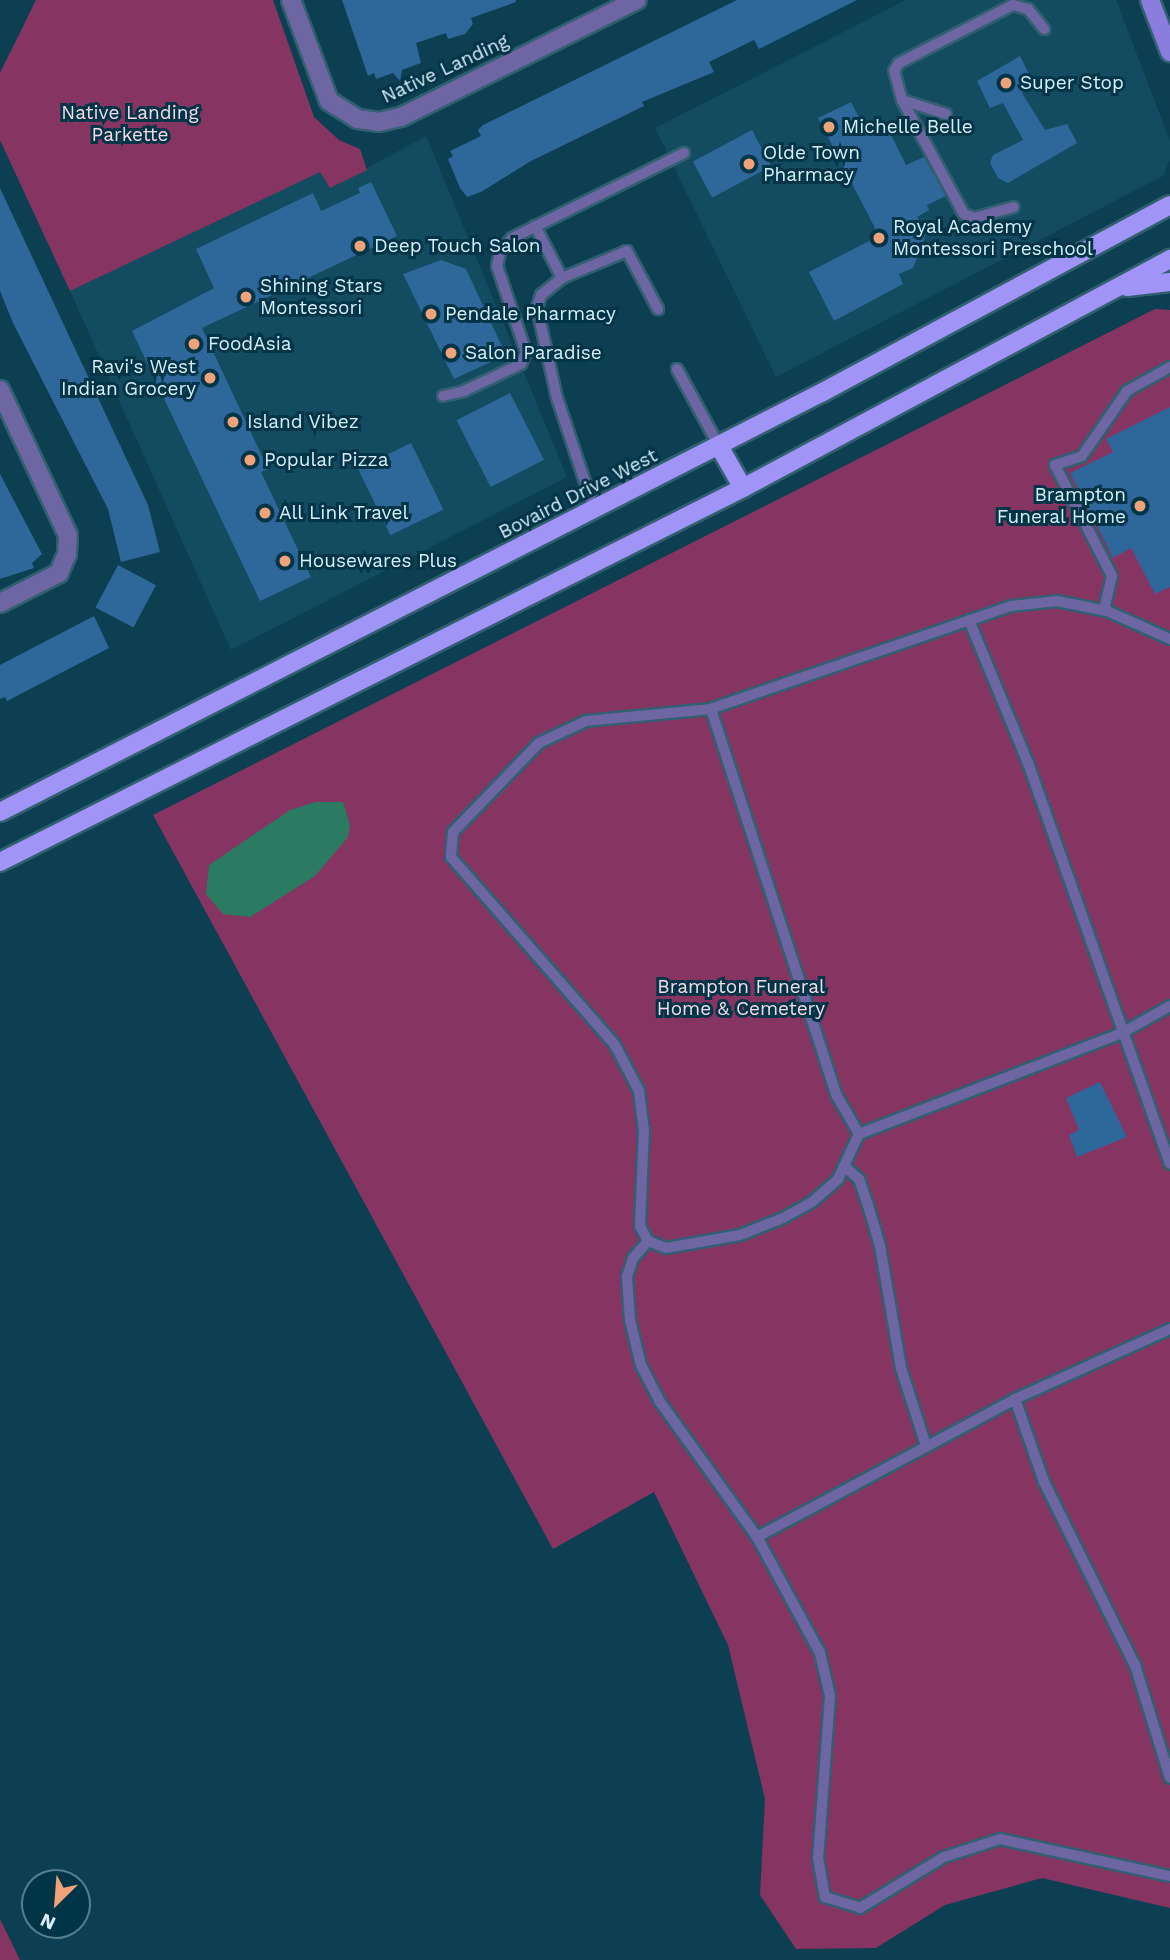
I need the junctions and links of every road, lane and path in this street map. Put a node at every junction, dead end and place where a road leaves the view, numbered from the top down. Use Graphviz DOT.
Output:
graph roads {
  1 [pos="291,0"];
  2 [pos="637,0"];
  3 [pos="1150,0"];
  4 [pos="1044,29"];
  5 [pos="1170,52"];
  6 [pos="902,100"];
  7 [pos="946,114"];
  8 [pos="684,153"];
  9 [pos="1170,205"];
  10 [pos="1014,207"];
  11 [pos="536,226"];
  12 [pos="1170,259"];
  13 [pos="562,278"];
  14 [pos="1170,282"];
  15 [pos="1109,290"];
  16 [pos="658,309"];
  17 [pos="1170,367"];
  18 [pos="677,369"];
  19 [pos="0,390"];
  20 [pos="443,396"];
  21 [pos="719,446"];
  22 [pos="743,488"];
  23 [pos="594,509"];
  24 [pos="0,603"];
  25 [pos="1104,610"];
  26 [pos="969,620"];
  27 [pos="1170,639"];
  28 [pos="711,709"];
  29 [pos="0,812"];
  30 [pos="0,862"];
  31 [pos="1170,1006"];
  32 [pos="1122,1033"];
  33 [pos="859,1134"];
  34 [pos="1170,1164"];
  35 [pos="844,1167"];
  36 [pos="648,1241"];
  37 [pos="1170,1329"];
  38 [pos="1015,1399"];
  39 [pos="926,1447"];
  40 [pos="757,1537"];
  41 [pos="1170,1779"];
  42 [pos="1170,1876"];
  1 -- 2 [label="street, Native Landing"];
  3 -- 5 [label="main road"];
  4 -- 6 [label="lane"];
  6 -- 7 [label="lane"];
  6 -- 10 [label="lane"];
  8 -- 11 [label="lane"];
  9 -- 21 [label="main road, Bovaird Drive West"];
  11 -- 13 [label="lane"];
  11 -- 20 [label="lane"];
  12 -- 15 [label="main road"];
  13 -- 16 [label="lane"];
  13 -- 23 [label="lane"];
  14 -- 15 [label="main road"];
  15 -- 22 [label="main road"];
  17 -- 25 [label="lane"];
  18 -- 21 [label="lane"];
  19 -- 24 [label="street"];
  21 -- 22 [label="main road"];
  21 -- 23 [label="main road, Bovaird Drive West"];
  22 -- 30 [label="main road"];
  23 -- 29 [label="main road, Bovaird Drive West"];
  25 -- 26 [label="lane"];
  25 -- 27 [label="lane"];
  26 -- 28 [label="lane"];
  26 -- 32 [label="lane"];
  28 -- 33 [label="lane"];
  28 -- 36 [label="lane"];
  31 -- 32 [label="lane"];
  32 -- 33 [label="lane"];
  32 -- 34 [label="lane"];
  33 -- 35 [label="lane"];
  35 -- 36 [label="lane"];
  35 -- 39 [label="lane"];
  36 -- 40 [label="lane"];
  37 -- 38 [label="lane"];
  38 -- 39 [label="lane"];
  38 -- 41 [label="lane"];
  39 -- 40 [label="lane"];
  40 -- 42 [label="lane"];
}
